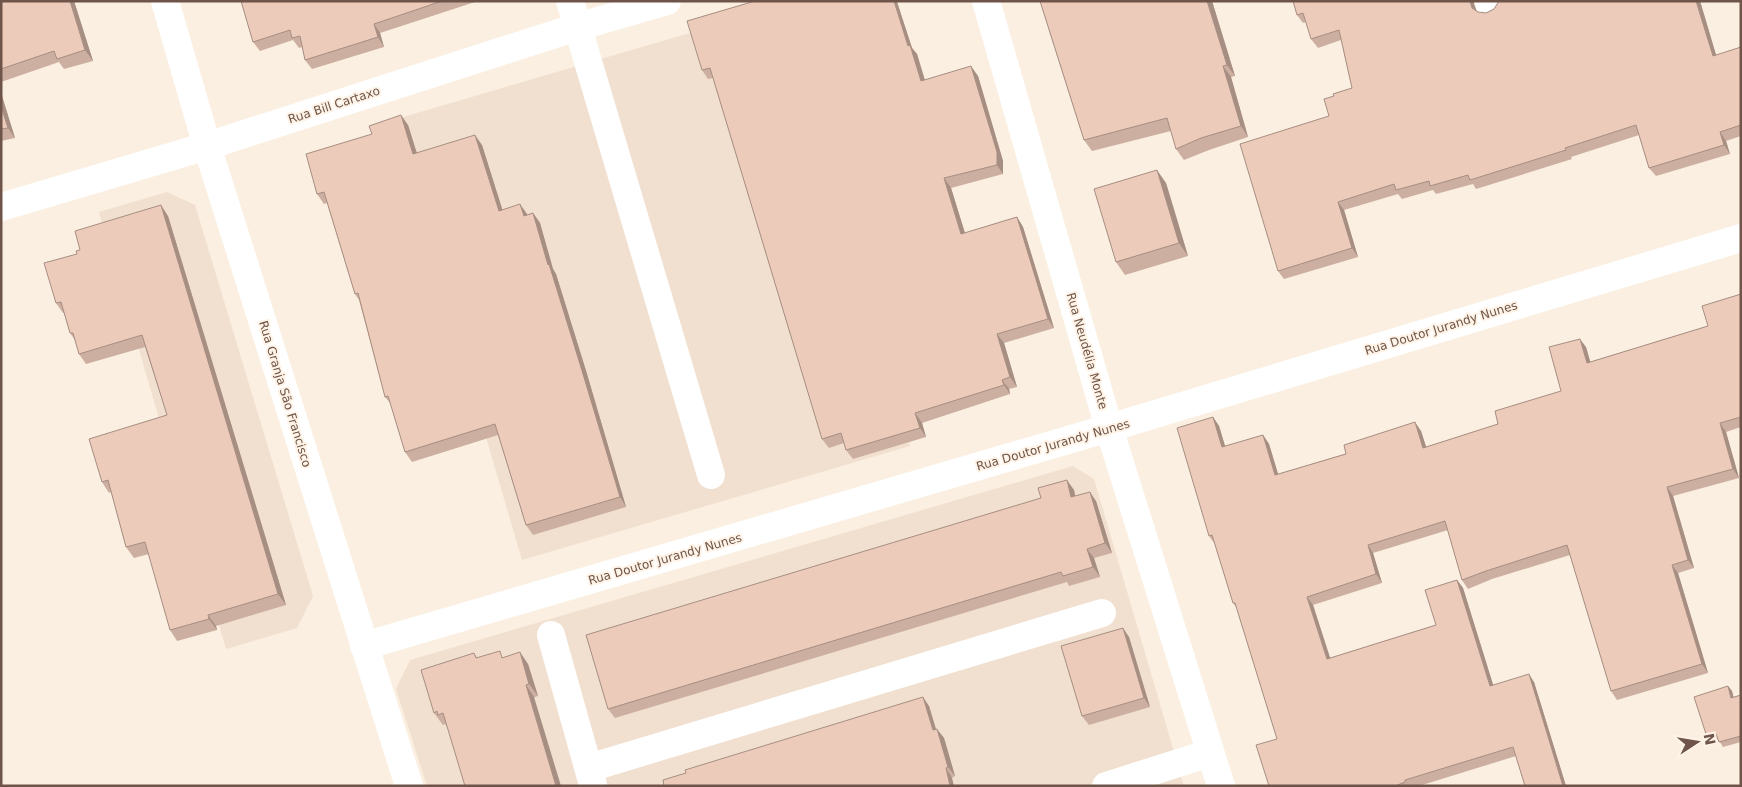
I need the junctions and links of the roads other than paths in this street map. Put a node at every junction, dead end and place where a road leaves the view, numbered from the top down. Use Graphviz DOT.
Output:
graph roads {
  1 [pos="165,1"];
  2 [pos="570,1"];
  3 [pos="667,1"];
  4 [pos="986,1"];
  5 [pos="577,28"];
  6 [pos="207,146"];
  7 [pos="1,207"];
  8 [pos="1741,238"];
  9 [pos="1109,428"];
  10 [pos="711,476"];
  11 [pos="1102,613"];
  12 [pos="551,635"];
  13 [pos="364,646"];
  14 [pos="1210,753"];
  15 [pos="591,777"];
  16 [pos="409,786"];
  17 [pos="1106,786"];
  18 [pos="1221,786"];
  1 -- 6 [label="street, Rua Granja São Francisco"];
  2 -- 5 [label="street"];
  3 -- 5 [label="street, Rua Bill Cartaxo"];
  4 -- 9 [label="street, Rua Neudélia Monte"];
  5 -- 6 [label="street, Rua Bill Cartaxo"];
  5 -- 10 [label="street"];
  6 -- 7 [label="street, Rua Bill Cartaxo"];
  6 -- 13 [label="street, Rua Granja São Francisco"];
  8 -- 9 [label="street, Rua Doutor Jurandy Nunes"];
  9 -- 13 [label="street, Rua Doutor Jurandy Nunes"];
  9 -- 14 [label="street, Rua Neudélia Monte"];
  11 -- 15 [label="street"];
  12 -- 15 [label="street"];
  13 -- 16 [label="street, Rua Granja São Francisco"];
  14 -- 17 [label="street"];
  14 -- 18 [label="street, Rua Neudélia Monte"];
}
